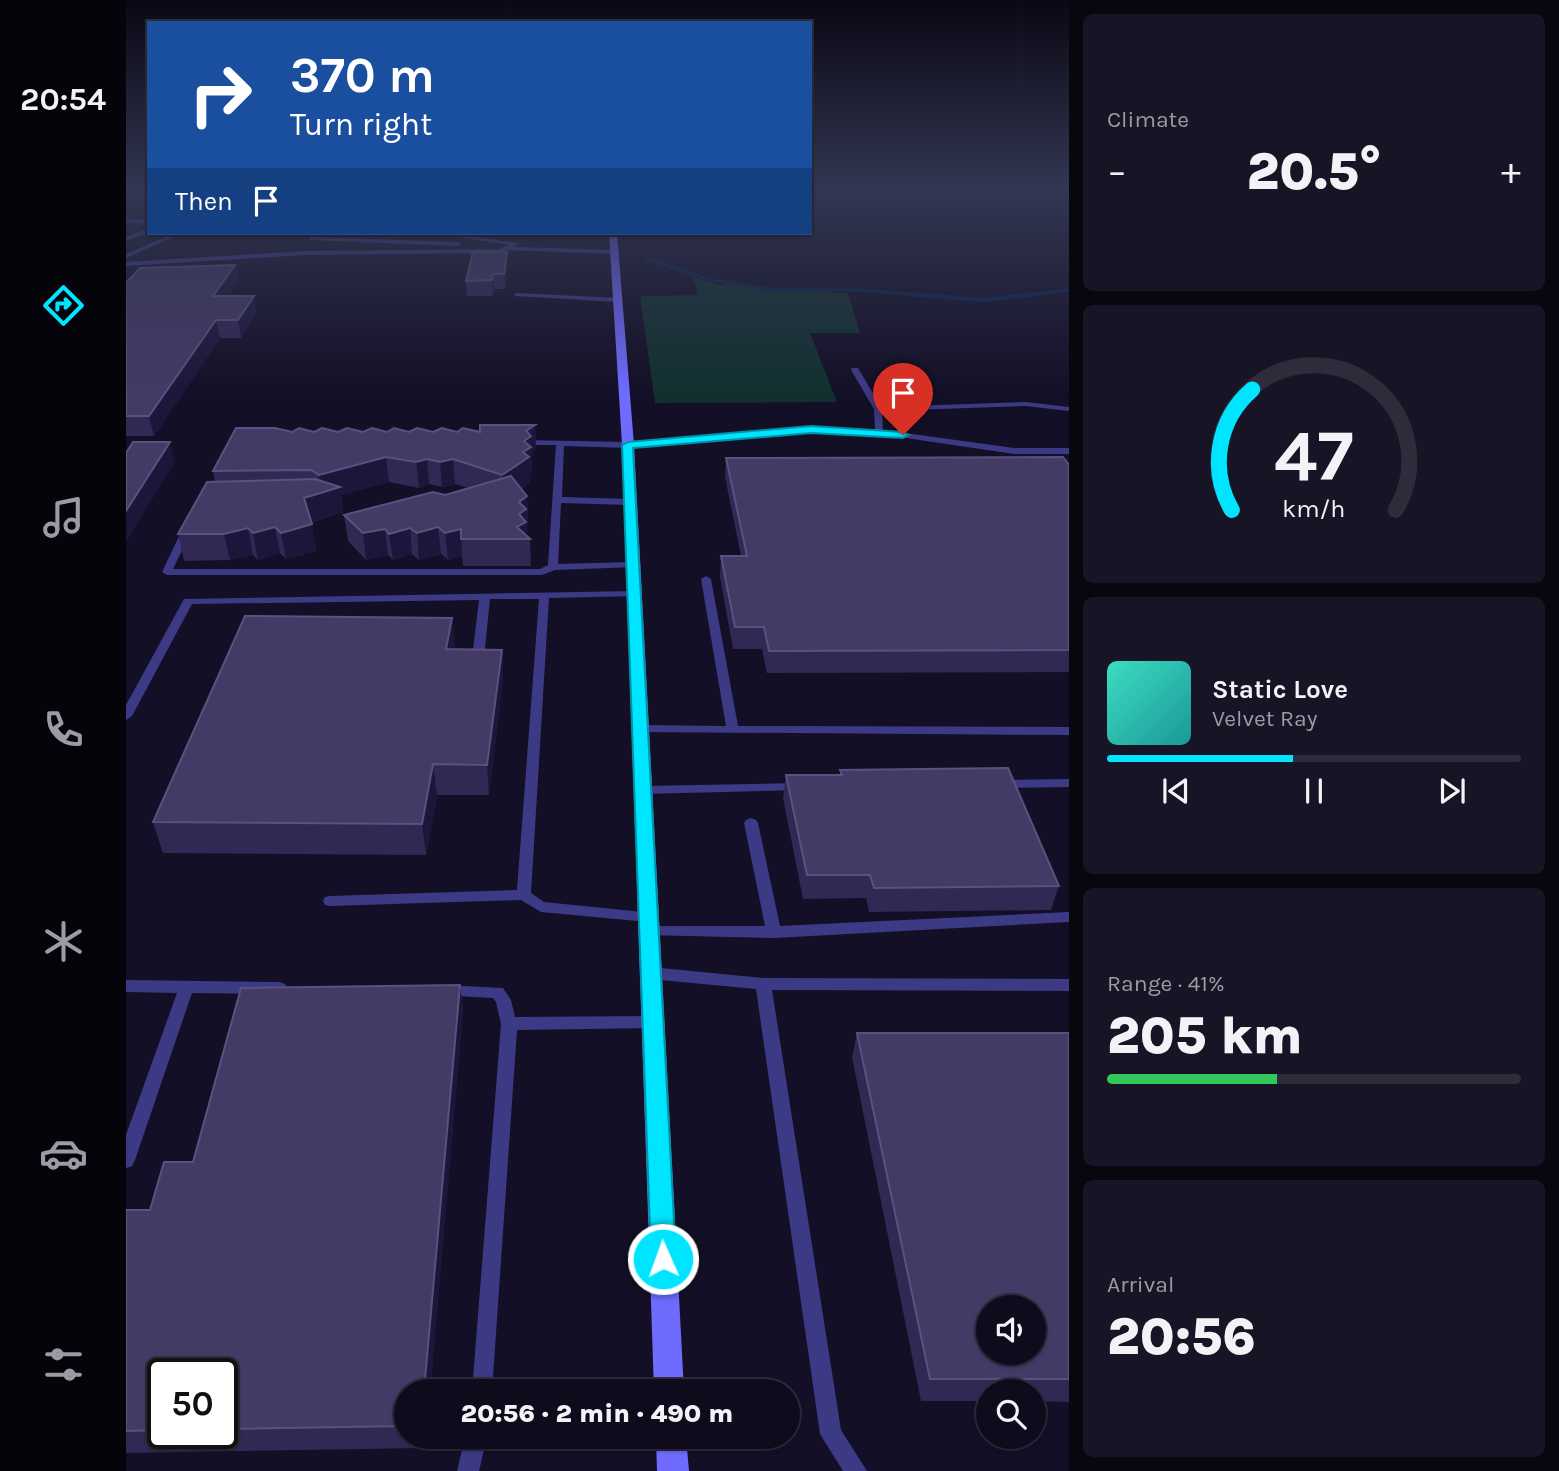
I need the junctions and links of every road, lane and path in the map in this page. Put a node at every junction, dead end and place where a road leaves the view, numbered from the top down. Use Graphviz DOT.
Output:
graph roads {
  1 [pos="262,256"];
  2 [pos="614,256"];
  3 [pos="126,264"];
  4 [pos="517,295"];
  5 [pos="618,300"];
  6 [pos="855,370"];
  7 [pos="878,409"];
  8 [pos="1069,409"];
  9 [pos="879,432"];
  10 [pos="506,442"];
  11 [pos="560,443"];
  12 [pos="628,445"];
  13 [pos="1069,451"];
  14 [pos="558,500"];
  15 [pos="630,502"];
  16 [pos="195,513"];
  17 [pos="632,565"];
  18 [pos="553,567"];
  19 [pos="706,579"];
  20 [pos="634,594"];
  21 [pos="544,595"];
  22 [pos="485,596"];
  23 [pos="478,659"];
  24 [pos="126,716"];
  25 [pos="640,729"];
  26 [pos="733,730"];
  27 [pos="1069,732"];
  28 [pos="1069,783"];
  29 [pos="987,784"];
  30 [pos="808,787"];
  31 [pos="643,790"];
  32 [pos="751,822"];
  33 [pos="524,895"];
  34 [pos="330,901"];
  35 [pos="1069,917"];
  36 [pos="649,924"];
  37 [pos="774,932"];
  38 [pos="650,973"];
  39 [pos="763,984"];
  40 [pos="1069,985"];
  41 [pos="126,986"];
  42 [pos="187,986"];
  43 [pos="295,988"];
  44 [pos="429,990"];
  45 [pos="653,1022"];
  46 [pos="509,1024"];
  47 [pos="126,1160"];
  48 [pos="483,1379"];
  49 [pos="668,1379"];
  50 [pos="473,1449"];
  51 [pos="672,1449"];
  52 [pos="468,1471"];
  53 [pos="673,1471"];
  54 [pos="856,1471"];
  1 -- 3 [label="lane"];
  2 -- 5 [label="main road"];
  4 -- 5 [label="lane"];
  5 -- 12 [label="main road"];
  6 -- 7 [label="lane"];
  7 -- 8 [label="lane"];
  7 -- 9 [label="lane"];
  9 -- 12 [label="lane"];
  9 -- 13 [label="lane"];
  10 -- 11 [label="lane"];
  11 -- 12 [label="lane"];
  11 -- 14 [label="lane"];
  12 -- 15 [label="main road"];
  14 -- 15 [label="lane"];
  14 -- 18 [label="lane"];
  15 -- 17 [label="main road"];
  16 -- 18 [label="lane"];
  17 -- 18 [label="lane"];
  17 -- 20 [label="main road"];
  19 -- 26 [label="lane"];
  20 -- 21 [label="lane"];
  20 -- 25 [label="main road"];
  21 -- 22 [label="lane"];
  21 -- 33 [label="lane"];
  22 -- 23 [label="lane"];
  22 -- 24 [label="lane"];
  25 -- 26 [label="lane"];
  25 -- 31 [label="main road"];
  26 -- 27 [label="lane"];
  28 -- 29 [label="lane"];
  30 -- 31 [label="lane"];
  31 -- 36 [label="main road"];
  32 -- 37 [label="lane"];
  33 -- 34 [label="lane"];
  33 -- 36 [label="lane"];
  35 -- 37 [label="lane"];
  36 -- 37 [label="lane"];
  36 -- 38 [label="main road"];
  38 -- 39 [label="lane"];
  38 -- 45 [label="main road"];
  39 -- 40 [label="lane"];
  39 -- 54 [label="lane"];
  41 -- 42 [label="lane"];
  42 -- 43 [label="lane"];
  42 -- 47 [label="lane"];
  44 -- 46 [label="lane"];
  45 -- 46 [label="lane"];
  45 -- 49 [label="main road"];
  46 -- 48 [label="lane"];
  50 -- 52 [label="lane"];
  51 -- 53 [label="main road"];
}
